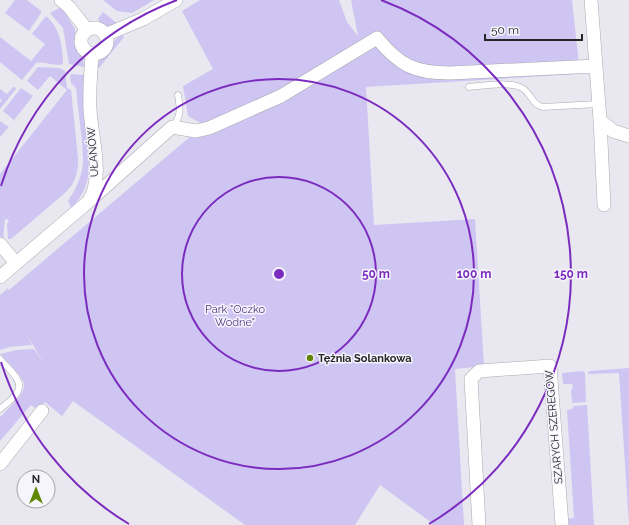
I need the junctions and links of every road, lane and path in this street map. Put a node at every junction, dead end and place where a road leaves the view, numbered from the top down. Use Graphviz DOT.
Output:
graph roads {
  1 [pos="61,0"];
  2 [pos="176,0"];
  3 [pos="591,0"];
  4 [pos="87,30"];
  5 [pos="105,35"];
  6 [pos="92,54"];
  7 [pos="596,66"];
  8 [pos="469,87"];
  9 [pos="178,95"];
  10 [pos="598,104"];
  11 [pos="600,120"];
  12 [pos="172,127"];
  13 [pos="629,136"];
  14 [pos="88,202"];
  15 [pos="604,205"];
  16 [pos="0,244"];
  17 [pos="16,263"];
  18 [pos="0,277"];
  19 [pos="0,359"];
  20 [pos="0,409"];
  21 [pos="42,411"];
  22 [pos="0,464"];
  23 [pos="479,525"];
  24 [pos="562,525"];
  1 -- 4 [label="street"];
  2 -- 5 [label="street"];
  3 -- 7 [label="street"];
  4 -- 5 [label="street"];
  4 -- 6 [label="street"];
  5 -- 6 [label="street"];
  6 -- 14 [label="street, UŁANÓW"];
  7 -- 10 [label="street"];
  7 -- 12 [label="street"];
  8 -- 10 [label="lane"];
  9 -- 12 [label="lane"];
  10 -- 11 [label="street"];
  11 -- 13 [label="street"];
  11 -- 15 [label="street"];
  12 -- 14 [label="street"];
  14 -- 17 [label="street, UŁANÓW"];
  16 -- 17 [label="street"];
  17 -- 18 [label="street, UŁANÓW"];
  19 -- 20 [label="lane"];
  21 -- 22 [label="street"];
  23 -- 24 [label="street, SZARYCH SZEREGÓW"];
}
